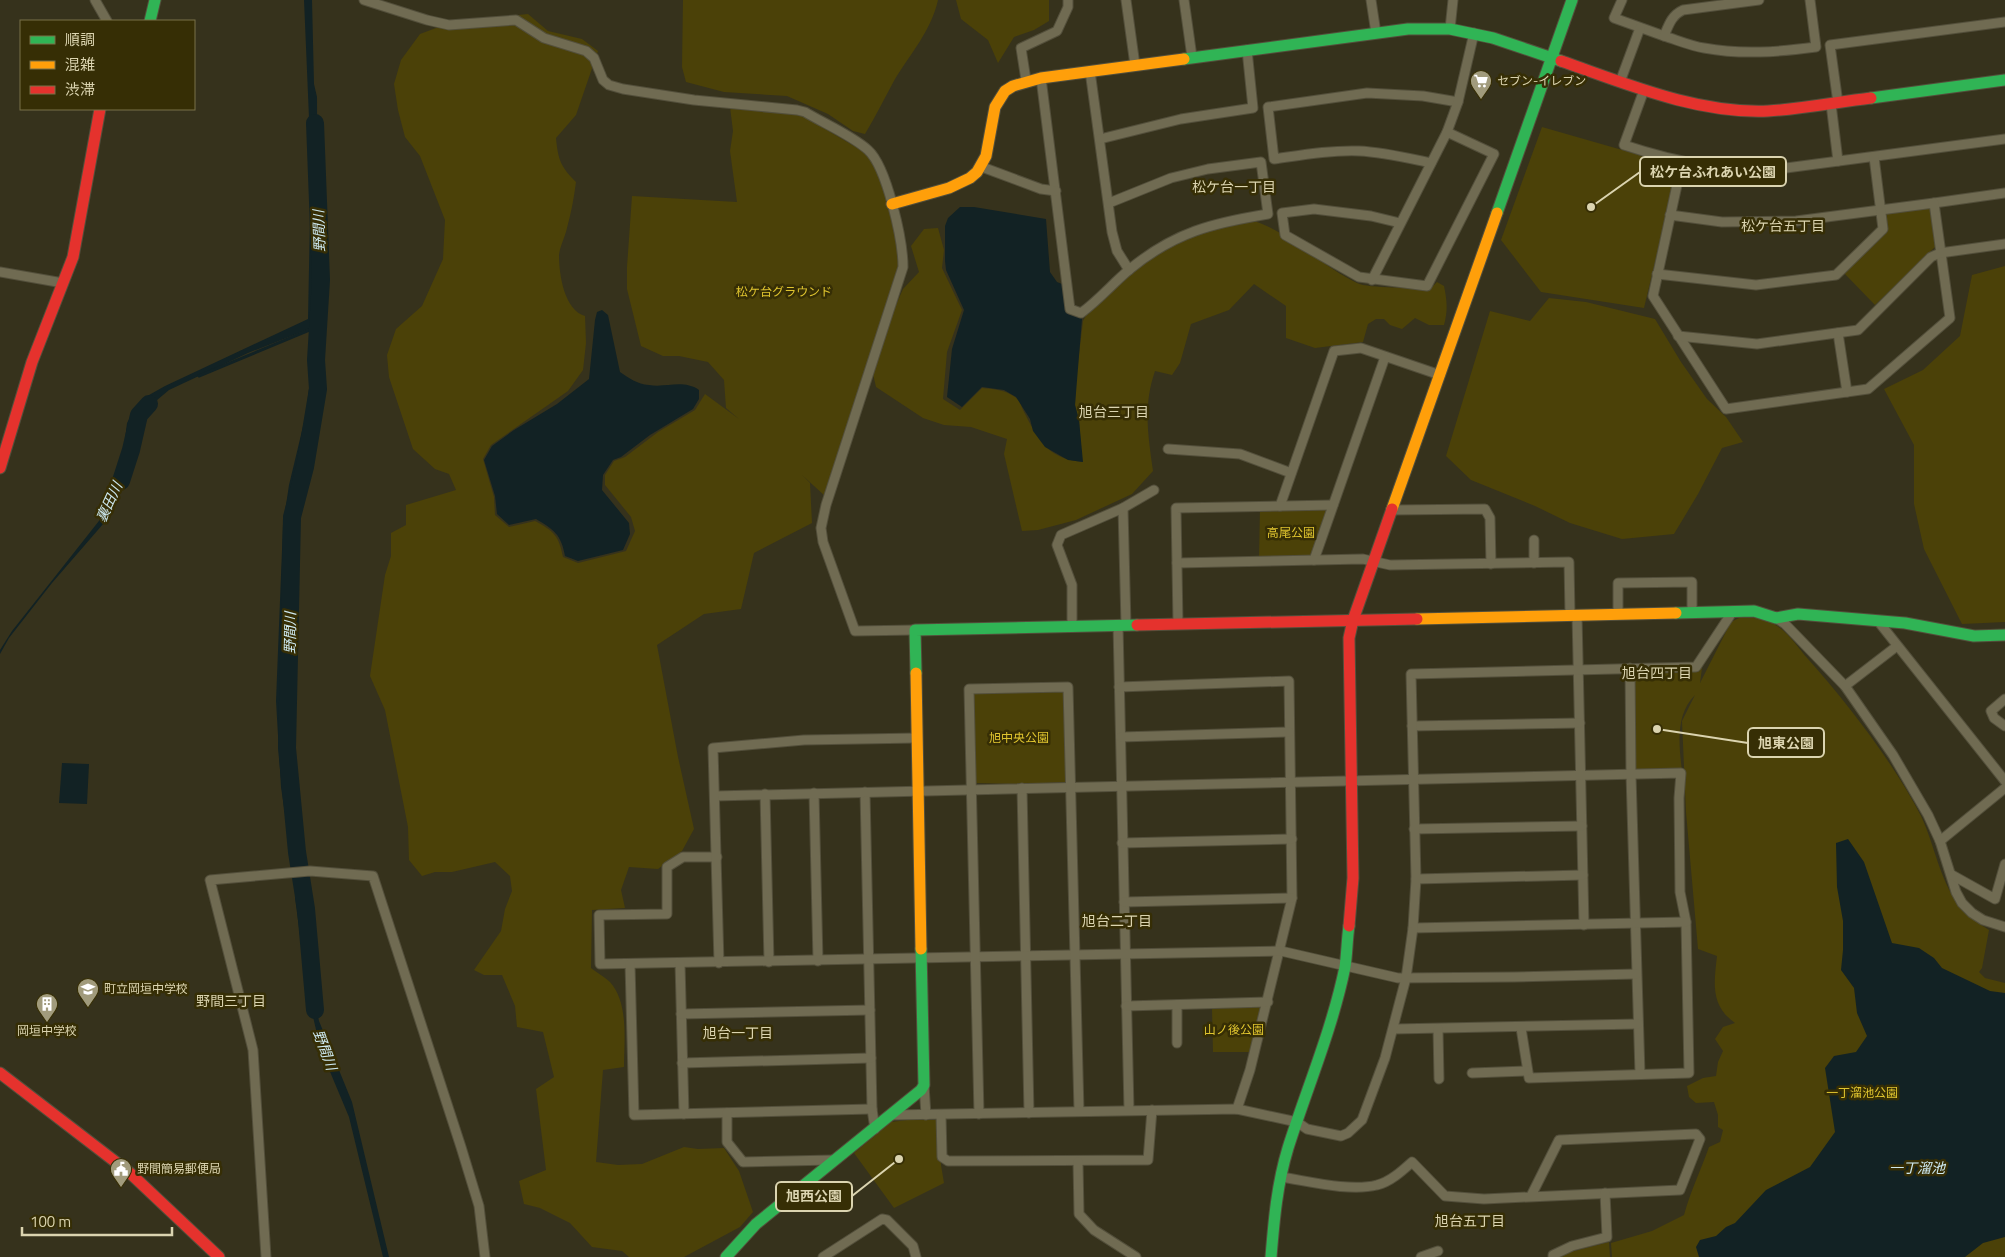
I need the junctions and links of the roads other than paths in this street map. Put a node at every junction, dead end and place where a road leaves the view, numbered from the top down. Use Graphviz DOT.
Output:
graph roads {
  1 [pos="95,0"];
  2 [pos="154,0"];
  3 [pos="364,0"];
  4 [pos="1068,0"];
  5 [pos="1126,0"];
  6 [pos="1184,0"];
  7 [pos="1371,0"];
  8 [pos="1453,0"];
  9 [pos="1572,0"];
  10 [pos="1622,0"];
  11 [pos="1759,0"];
  12 [pos="1810,0"];
  13 [pos="106,20"];
  14 [pos="150,20"];
  15 [pos="2005,22"];
  16 [pos="1640,28"];
  17 [pos="1450,29"];
  18 [pos="1376,33"];
  19 [pos="1474,34"];
  20 [pos="1664,36"];
  21 [pos="1247,50"];
  22 [pos="1192,57"];
  23 [pos="1551,57"];
  24 [pos="1136,65"];
  25 [pos="1090,71"];
  26 [pos="1041,78"];
  27 [pos="1026,80"];
  28 [pos="2005,80"];
  29 [pos="1620,82"];
  30 [pos="1644,90"];
  31 [pos="1458,102"];
  32 [pos="1834,103"];
  33 [pos="100,110"];
  34 [pos="1447,132"];
  35 [pos="1100,139"];
  36 [pos="2005,139"];
  37 [pos="1874,157"];
  38 [pos="1838,161"];
  39 [pos="1682,162"];
  40 [pos="1431,163"];
  41 [pos="982,166"];
  42 [pos="1056,191"];
  43 [pos="2005,193"];
  44 [pos="1109,203"];
  45 [pos="1934,203"];
  46 [pos="892,204"];
  47 [pos="1881,210"];
  48 [pos="1670,215"];
  49 [pos="1400,223"];
  50 [pos="2005,244"];
  51 [pos="1940,253"];
  52 [pos="1130,270"];
  53 [pos="0,272"];
  54 [pos="1657,274"];
  55 [pos="1372,280"];
  56 [pos="63,283"];
  57 [pos="1838,333"];
  58 [pos="1678,336"];
  59 [pos="1385,357"];
  60 [pos="1440,375"];
  61 [pos="1847,392"];
  62 [pos="1168,449"];
  63 [pos="1,460"];
  64 [pos="1291,472"];
  65 [pos="1154,490"];
  66 [pos="1333,505"];
  67 [pos="1280,506"];
  68 [pos="1123,508"];
  69 [pos="1393,510"];
  70 [pos="1534,540"];
  71 [pos="1314,560"];
  72 [pos="1374,562"];
  73 [pos="1534,563"];
  74 [pos="1177,564"];
  75 [pos="1491,564"];
  76 [pos="1733,611"];
  77 [pos="1692,612"];
  78 [pos="1618,614"];
  79 [pos="1574,615"];
  80 [pos="1776,618"];
  81 [pos="1353,620"];
  82 [pos="1878,621"];
  83 [pos="1178,624"];
  84 [pos="1122,625"];
  85 [pos="1072,627"];
  86 [pos="915,630"];
  87 [pos="2005,635"];
  88 [pos="1897,646"];
  89 [pos="1630,668"];
  90 [pos="1579,670"];
  91 [pos="1846,686"];
  92 [pos="1119,687"];
  93 [pos="2005,699"];
  94 [pos="1580,723"];
  95 [pos="1412,726"];
  96 [pos="2005,726"];
  97 [pos="1289,732"];
  98 [pos="1120,736"];
  99 [pos="917,738"];
  100 [pos="1631,775"];
  101 [pos="1581,776"];
  102 [pos="1351,780"];
  103 [pos="1414,780"];
  104 [pos="2005,780"];
  105 [pos="1290,782"];
  106 [pos="1121,786"];
  107 [pos="1071,787"];
  108 [pos="1022,788"];
  109 [pos="2005,788"];
  110 [pos="918,790"];
  111 [pos="971,790"];
  112 [pos="865,792"];
  113 [pos="814,793"];
  114 [pos="765,794"];
  115 [pos="715,796"];
  116 [pos="1582,826"];
  117 [pos="1414,829"];
  118 [pos="1292,839"];
  119 [pos="1940,841"];
  120 [pos="1122,843"];
  121 [pos="717,857"];
  122 [pos="2005,864"];
  123 [pos="1583,875"];
  124 [pos="1952,875"];
  125 [pos="1416,879"];
  126 [pos="1292,898"];
  127 [pos="1124,902"];
  128 [pos="1686,922"];
  129 [pos="1636,924"];
  130 [pos="1584,925"];
  131 [pos="2005,927"];
  132 [pos="1414,928"];
  133 [pos="1281,952"];
  134 [pos="1125,954"];
  135 [pos="1075,955"];
  136 [pos="1026,956"];
  137 [pos="975,957"];
  138 [pos="922,958"];
  139 [pos="868,960"];
  140 [pos="818,961"];
  141 [pos="769,962"];
  142 [pos="680,963"];
  143 [pos="720,963"];
  144 [pos="630,964"];
  145 [pos="1345,966"];
  146 [pos="1636,974"];
  147 [pos="1406,978"];
  148 [pos="1268,1002"];
  149 [pos="1177,1005"];
  150 [pos="1126,1006"];
  151 [pos="870,1010"];
  152 [pos="681,1014"];
  153 [pos="1638,1024"];
  154 [pos="1521,1028"];
  155 [pos="1394,1029"];
  156 [pos="1438,1029"];
  157 [pos="1177,1043"];
  158 [pos="871,1058"];
  159 [pos="682,1063"];
  160 [pos="1527,1071"];
  161 [pos="0,1073"];
  162 [pos="1472,1073"];
  163 [pos="1640,1074"];
  164 [pos="1439,1079"];
  165 [pos="924,1085"];
  166 [pos="872,1109"];
  167 [pos="1237,1109"];
  168 [pos="1129,1110"];
  169 [pos="1152,1110"];
  170 [pos="1079,1111"];
  171 [pos="727,1113"];
  172 [pos="1029,1113"];
  173 [pos="684,1114"];
  174 [pos="979,1114"];
  175 [pos="926,1115"];
  176 [pos="941,1115"];
  177 [pos="891,1116"];
  178 [pos="1297,1122"];
  179 [pos="875,1129"];
  180 [pos="835,1160"];
  181 [pos="1078,1162"];
  182 [pos="1281,1176"];
  183 [pos="1605,1193"];
  184 [pos="1531,1196"];
  185 [pos="1438,1251"];
  186 [pos="220,1257"];
  187 [pos="266,1257"];
  188 [pos="485,1257"];
  189 [pos="726,1257"];
  190 [pos="823,1257"];
  191 [pos="916,1257"];
  192 [pos="1136,1257"];
  193 [pos="1271,1257"];
  194 [pos="1421,1257"];
  195 [pos="1553,1257"];
  1 -- 13 [label="street"];
  2 -- 14 [label="street"];
  3 -- 46 [label="street"];
  4 -- 27 [label="street"];
  5 -- 24 [label="street"];
  6 -- 22 [label="street"];
  7 -- 18 [label="street"];
  8 -- 17 [label="street"];
  9 -- 23 [label="street"];
  10 -- 16 [label="street"];
  11 -- 20 [label="street"];
  12 -- 20 [label="street"];
  15 -- 32 [label="street"];
  16 -- 20 [label="street"];
  16 -- 29 [label="street"];
  17 -- 18 [label="street"];
  17 -- 19 [label="street"];
  18 -- 21 [label="street"];
  19 -- 23 [label="street"];
  19 -- 31 [label="street"];
  21 -- 22 [label="street"];
  21 -- 35 [label="street"];
  22 -- 24 [label="street"];
  23 -- 29 [label="street"];
  23 -- 60 [label="street"];
  24 -- 25 [label="street"];
  25 -- 26 [label="street"];
  25 -- 35 [label="street"];
  26 -- 27 [label="street"];
  26 -- 42 [label="street"];
  27 -- 41 [label="street"];
  28 -- 32 [label="street"];
  29 -- 30 [label="street"];
  30 -- 32 [label="street"];
  30 -- 39 [label="street"];
  31 -- 34 [label="street"];
  31 -- 40 [label="street"];
  32 -- 38 [label="street"];
  33 -- 56 [label="street"];
  34 -- 40 [label="street"];
  34 -- 55 [label="street"];
  35 -- 44 [label="street"];
  36 -- 37 [label="street"];
  37 -- 38 [label="street"];
  37 -- 47 [label="street"];
  38 -- 39 [label="street"];
  39 -- 48 [label="street"];
  40 -- 49 [label="street"];
  41 -- 42 [label="street"];
  41 -- 46 [label="street"];
  42 -- 52 [label="street"];
  43 -- 45 [label="street"];
  44 -- 52 [label="street"];
  44 -- 52 [label="street"];
  45 -- 47 [label="street"];
  45 -- 51 [label="street"];
  46 -- 86 [label="street"];
  47 -- 48 [label="street"];
  47 -- 54 [label="street"];
  48 -- 54 [label="street"];
  49 -- 55 [label="street"];
  49 -- 55 [label="street"];
  50 -- 51 [label="street"];
  51 -- 57 [label="street"];
  51 -- 61 [label="street"];
  53 -- 56 [label="street"];
  54 -- 58 [label="street"];
  56 -- 63 [label="street"];
  57 -- 58 [label="street"];
  57 -- 61 [label="street"];
  58 -- 61 [label="street"];
  59 -- 60 [label="street"];
  59 -- 64 [label="street"];
  59 -- 66 [label="street"];
  60 -- 69 [label="street"];
  62 -- 64 [label="street"];
  64 -- 67 [label="street"];
  65 -- 68 [label="street"];
  66 -- 67 [label="street"];
  66 -- 71 [label="street"];
  67 -- 74 [label="street"];
  68 -- 84 [label="street"];
  68 -- 85 [label="street"];
  69 -- 72 [label="street"];
  69 -- 75 [label="street"];
  70 -- 73 [label="street"];
  71 -- 72 [label="street"];
  71 -- 74 [label="street"];
  72 -- 75 [label="street"];
  72 -- 81 [label="street"];
  73 -- 75 [label="street"];
  73 -- 79 [label="street"];
  74 -- 83 [label="street"];
  76 -- 77 [label="street"];
  76 -- 80 [label="street"];
  76 -- 89 [label="street"];
  77 -- 78 [label="street"];
  77 -- 78 [label="street"];
  78 -- 79 [label="street"];
  79 -- 81 [label="street"];
  79 -- 90 [label="street"];
  80 -- 82 [label="street"];
  80 -- 91 [label="street"];
  81 -- 83 [label="street"];
  81 -- 102 [label="street"];
  82 -- 87 [label="street"];
  82 -- 88 [label="street"];
  83 -- 84 [label="street"];
  84 -- 85 [label="street"];
  84 -- 92 [label="street"];
  85 -- 86 [label="street"];
  86 -- 99 [label="street"];
  88 -- 91 [label="street"];
  88 -- 104 [label="street"];
  89 -- 90 [label="street"];
  89 -- 100 [label="street"];
  90 -- 94 [label="street"];
  90 -- 95 [label="street"];
  91 -- 119 [label="street"];
  92 -- 97 [label="street"];
  92 -- 98 [label="street"];
  93 -- 96 [label="street"];
  94 -- 95 [label="street"];
  94 -- 101 [label="street"];
  95 -- 103 [label="street"];
  97 -- 98 [label="street"];
  97 -- 105 [label="street"];
  98 -- 106 [label="street"];
  99 -- 110 [label="street"];
  99 -- 115 [label="street"];
  100 -- 101 [label="street"];
  100 -- 128 [label="street"];
  100 -- 129 [label="street"];
  101 -- 103 [label="street"];
  101 -- 116 [label="street"];
  102 -- 103 [label="street"];
  102 -- 105 [label="street"];
  102 -- 145 [label="street"];
  103 -- 117 [label="street"];
  105 -- 106 [label="street"];
  105 -- 118 [label="street"];
  106 -- 107 [label="street"];
  106 -- 120 [label="street"];
  107 -- 108 [label="street"];
  107 -- 111 [label="street"];
  107 -- 135 [label="street"];
  108 -- 111 [label="street"];
  108 -- 136 [label="street"];
  109 -- 119 [label="street"];
  110 -- 111 [label="street"];
  110 -- 112 [label="street"];
  110 -- 138 [label="street"];
  111 -- 137 [label="street"];
  112 -- 113 [label="street"];
  112 -- 139 [label="street"];
  113 -- 114 [label="street"];
  113 -- 140 [label="street"];
  114 -- 115 [label="street"];
  114 -- 141 [label="street"];
  115 -- 121 [label="street"];
  116 -- 117 [label="street"];
  116 -- 123 [label="street"];
  117 -- 125 [label="street"];
  118 -- 120 [label="street"];
  118 -- 126 [label="street"];
  119 -- 124 [label="street"];
  120 -- 127 [label="street"];
  121 -- 143 [label="street"];
  121 -- 144 [label="street"];
  122 -- 124 [label="street"];
  123 -- 125 [label="street"];
  123 -- 130 [label="street"];
  124 -- 131 [label="street"];
  125 -- 132 [label="street"];
  126 -- 127 [label="street"];
  126 -- 133 [label="street"];
  127 -- 134 [label="street"];
  128 -- 129 [label="street"];
  128 -- 163 [label="street"];
  129 -- 130 [label="street"];
  129 -- 146 [label="street"];
  130 -- 132 [label="street"];
  132 -- 147 [label="street"];
  133 -- 134 [label="street"];
  133 -- 145 [label="street"];
  133 -- 148 [label="street"];
  134 -- 135 [label="street"];
  134 -- 150 [label="street"];
  135 -- 136 [label="street"];
  135 -- 170 [label="street"];
  136 -- 137 [label="street"];
  136 -- 172 [label="street"];
  137 -- 138 [label="street"];
  137 -- 174 [label="street"];
  138 -- 139 [label="street"];
  138 -- 165 [label="street"];
  139 -- 140 [label="street"];
  139 -- 151 [label="street"];
  140 -- 141 [label="street"];
  141 -- 143 [label="street"];
  142 -- 143 [label="street"];
  142 -- 144 [label="street"];
  142 -- 152 [label="street"];
  144 -- 173 [label="street"];
  145 -- 147 [label="street"];
  145 -- 178 [label="street"];
  146 -- 147 [label="street"];
  146 -- 153 [label="street"];
  147 -- 155 [label="street"];
  148 -- 149 [label="street"];
  148 -- 167 [label="street"];
  149 -- 150 [label="street"];
  149 -- 157 [label="street"];
  150 -- 168 [label="street"];
  151 -- 152 [label="street"];
  151 -- 158 [label="street"];
  152 -- 159 [label="street"];
  153 -- 154 [label="street"];
  153 -- 163 [label="street"];
  154 -- 156 [label="street"];
  154 -- 160 [label="street"];
  155 -- 156 [label="street"];
  155 -- 178 [label="street"];
  156 -- 164 [label="street"];
  158 -- 159 [label="street"];
  158 -- 166 [label="street"];
  159 -- 173 [label="street"];
  160 -- 162 [label="street"];
  160 -- 163 [label="street"];
  161 -- 186 [label="street"];
  165 -- 175 [label="street"];
  165 -- 177 [label="street"];
  166 -- 171 [label="street"];
  166 -- 179 [label="street"];
  167 -- 169 [label="street"];
  167 -- 178 [label="street"];
  168 -- 169 [label="street"];
  168 -- 170 [label="street"];
  169 -- 181 [label="street"];
  170 -- 172 [label="street"];
  171 -- 173 [label="street"];
  171 -- 180 [label="street"];
  172 -- 174 [label="street"];
  174 -- 176 [label="street"];
  175 -- 176 [label="street"];
  175 -- 177 [label="street"];
  176 -- 181 [label="street"];
  177 -- 179 [label="street"];
  178 -- 182 [label="street"];
  179 -- 180 [label="street"];
  180 -- 189 [label="street"];
  181 -- 192 [label="street"];
  182 -- 184 [label="street"];
  182 -- 193 [label="street"];
  183 -- 184 [label="street"];
  183 -- 184 [label="street"];
  183 -- 195 [label="street"];
  185 -- 194 [label="street"];
  187 -- 188 [label="street"];
  190 -- 191 [label="street"];
}
